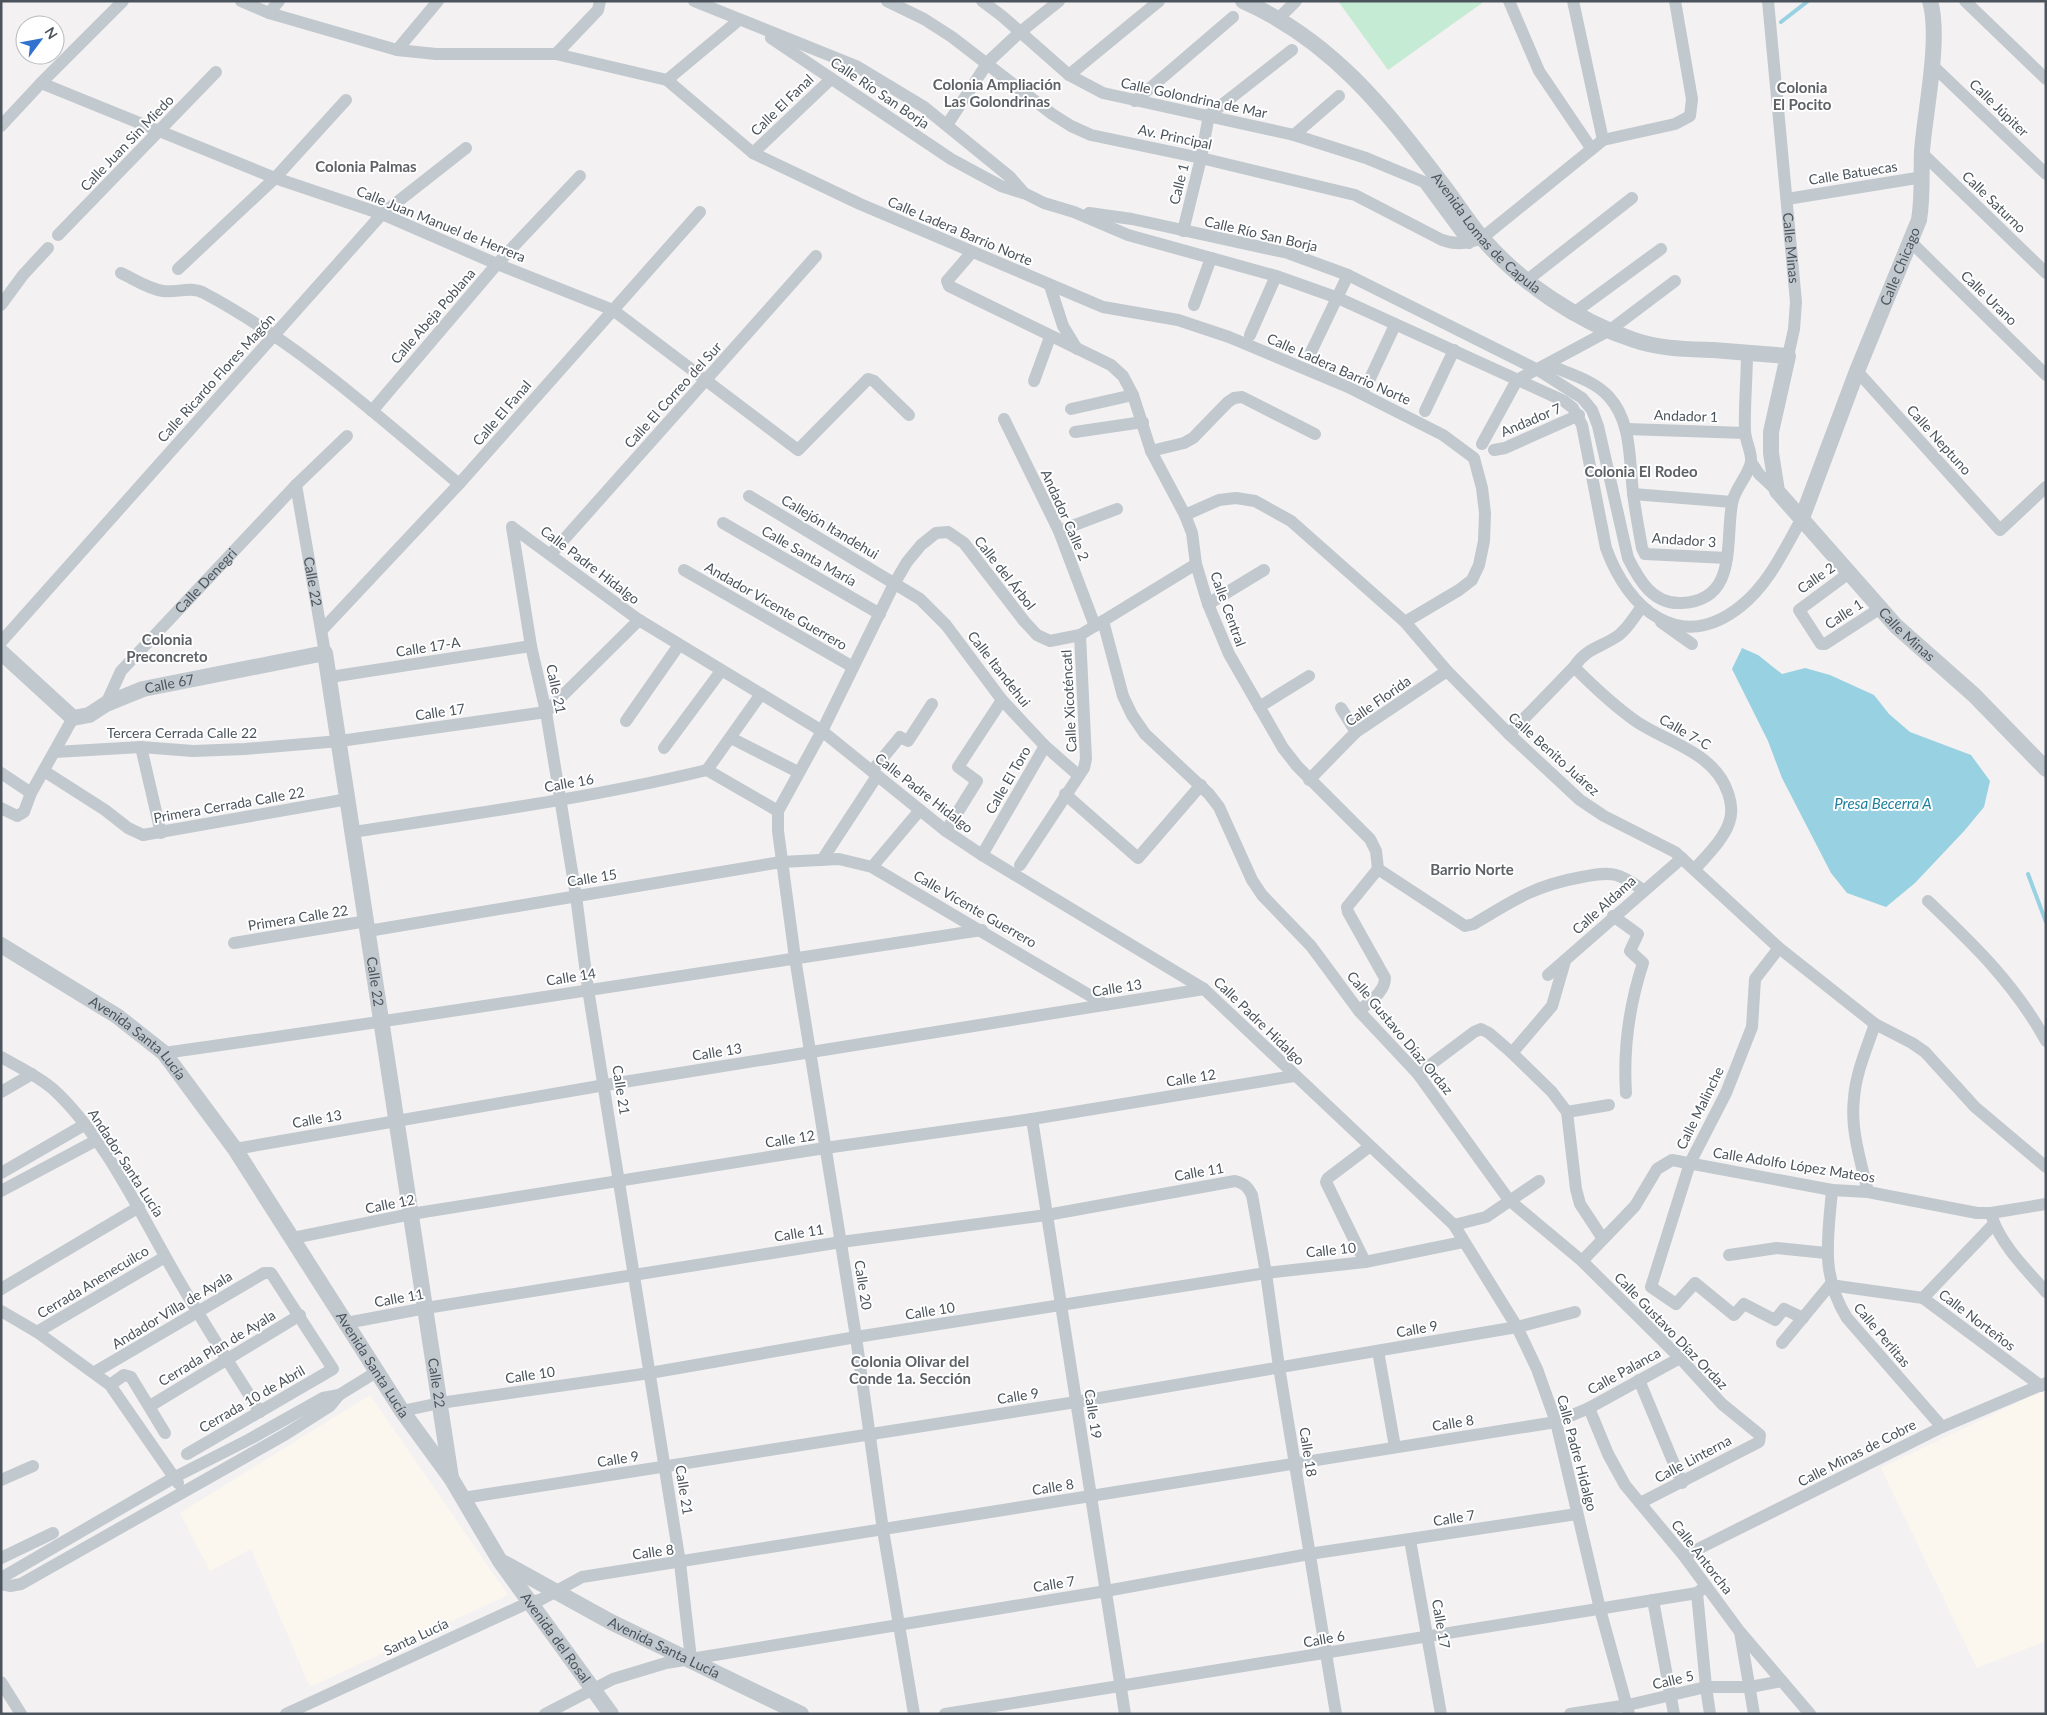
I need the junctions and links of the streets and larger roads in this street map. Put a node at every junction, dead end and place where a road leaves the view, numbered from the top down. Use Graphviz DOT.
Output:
graph roads {
  1 [pos="124,1"];
  2 [pos="241,1"];
  3 [pos="279,1"];
  4 [pos="438,1"];
  5 [pos="600,1"];
  6 [pos="694,1"];
  7 [pos="886,1"];
  8 [pos="982,1"];
  9 [pos="1059,1"];
  10 [pos="1159,1"];
  11 [pos="1243,1"];
  12 [pos="1510,1"];
  13 [pos="1573,1"];
  14 [pos="1675,1"];
  15 [pos="1768,1"];
  16 [pos="1930,1"];
  17 [pos="1965,1"];
  18 [pos="1294,2"];
  19 [pos="269,13"];
  20 [pos="1233,17"];
  21 [pos="1279,18"];
  22 [pos="744,22"];
  23 [pos="1020,33"];
  24 [pos="397,50"];
  25 [pos="1292,50"];
  26 [pos="556,54"];
  27 [pos="988,62"];
  28 [pos="1931,64"];
  29 [pos="216,72"];
  30 [pos="1069,75"];
  31 [pos="831,79"];
  32 [pos="2046,79"];
  33 [pos="667,80"];
  34 [pos="41,83"];
  35 [pos="1340,96"];
  36 [pos="346,100"];
  37 [pos="1135,101"];
  38 [pos="1209,115"];
  39 [pos="947,125"];
  40 [pos="1,126"];
  41 [pos="161,131"];
  42 [pos="1294,135"];
  43 [pos="1603,140"];
  44 [pos="466,148"];
  45 [pos="1591,148"];
  46 [pos="1922,152"];
  47 [pos="753,153"];
  48 [pos="1201,158"];
  49 [pos="2046,174"];
  50 [pos="580,176"];
  51 [pos="1923,177"];
  52 [pos="275,178"];
  53 [pos="1024,193"];
  54 [pos="1632,198"];
  55 [pos="1786,198"];
  56 [pos="700,212"];
  57 [pos="1074,212"];
  58 [pos="382,214"];
  59 [pos="1183,231"];
  60 [pos="58,235"];
  61 [pos="1475,240"];
  62 [pos="1911,242"];
  63 [pos="48,248"];
  64 [pos="1661,249"];
  65 [pos="972,252"];
  66 [pos="816,256"];
  67 [pos="1211,258"];
  68 [pos="497,264"];
  69 [pos="178,269"];
  70 [pos="121,273"];
  71 [pos="2046,273"];
  72 [pos="1348,275"];
  73 [pos="1276,276"];
  74 [pos="1526,281"];
  75 [pos="1675,281"];
  76 [pos="1050,286"];
  77 [pos="1338,298"];
  78 [pos="1194,305"];
  79 [pos="1,306"];
  80 [pos="613,310"];
  81 [pos="1575,312"];
  82 [pos="1395,325"];
  83 [pos="1610,330"];
  84 [pos="275,335"];
  85 [pos="1250,335"];
  86 [pos="1050,337"];
  87 [pos="1078,350"];
  88 [pos="1454,350"];
  89 [pos="1311,352"];
  90 [pos="1747,352"];
  91 [pos="1788,356"];
  92 [pos="1544,368"];
  93 [pos="1857,371"];
  94 [pos="2046,375"];
  95 [pos="1517,380"];
  96 [pos="1034,381"];
  97 [pos="706,382"];
  98 [pos="1366,385"];
  99 [pos="1133,395"];
  100 [pos="1072,409"];
  101 [pos="372,410"];
  102 [pos="1425,411"];
  103 [pos="909,415"];
  104 [pos="1579,415"];
  105 [pos="1004,419"];
  106 [pos="1143,422"];
  107 [pos="1626,428"];
  108 [pos="1075,432"];
  109 [pos="1745,433"];
  110 [pos="1315,434"];
  111 [pos="347,436"];
  112 [pos="1151,451"];
  113 [pos="1751,462"];
  114 [pos="459,484"];
  115 [pos="296,486"];
  116 [pos="2046,487"];
  117 [pos="1777,491"];
  118 [pos="1633,494"];
  119 [pos="749,496"];
  120 [pos="1732,502"];
  121 [pos="1117,509"];
  122 [pos="1185,515"];
  123 [pos="1802,518"];
  124 [pos="723,523"];
  125 [pos="512,527"];
  126 [pos="1059,531"];
  127 [pos="551,554"];
  128 [pos="1727,558"];
  129 [pos="1196,564"];
  130 [pos="684,570"];
  131 [pos="1264,570"];
  132 [pos="1849,573"];
  133 [pos="894,584"];
  134 [pos="1208,604"];
  135 [pos="1641,608"];
  136 [pos="1879,609"];
  137 [pos="880,614"];
  138 [pos="1658,619"];
  139 [pos="639,620"];
  140 [pos="1405,622"];
  141 [pos="1099,623"];
  142 [pos="322,630"];
  143 [pos="1080,635"];
  144 [pos="1,642"];
  145 [pos="1692,644"];
  146 [pos="1825,644"];
  147 [pos="531,646"];
  148 [pos="679,646"];
  149 [pos="1,652"];
  150 [pos="325,653"];
  151 [pos="853,667"];
  152 [pos="1574,667"];
  153 [pos="721,671"];
  154 [pos="1447,671"];
  155 [pos="1309,676"];
  156 [pos="330,678"];
  157 [pos="761,694"];
  158 [pos="1002,700"];
  159 [pos="106,704"];
  160 [pos="932,704"];
  161 [pos="1259,707"];
  162 [pos="1340,708"];
  163 [pos="546,712"];
  164 [pos="73,718"];
  165 [pos="626,721"];
  166 [pos="822,731"];
  167 [pos="1356,732"];
  168 [pos="1509,734"];
  169 [pos="730,738"];
  170 [pos="340,741"];
  171 [pos="1045,746"];
  172 [pos="141,747"];
  173 [pos="664,748"];
  174 [pos="55,752"];
  175 [pos="2046,769"];
  176 [pos="707,770"];
  177 [pos="44,771"];
  178 [pos="798,772"];
  179 [pos="1,773"];
  180 [pos="874,774"];
  181 [pos="1078,775"];
  182 [pos="1309,780"];
  183 [pos="1201,785"];
  184 [pos="31,793"];
  185 [pos="1065,794"];
  186 [pos="348,799"];
  187 [pos="560,800"];
  188 [pos="1,808"];
  189 [pos="778,810"];
  190 [pos="920,810"];
  191 [pos="946,831"];
  192 [pos="353,832"];
  193 [pos="161,833"];
  194 [pos="982,855"];
  195 [pos="1682,858"];
  196 [pos="822,860"];
  197 [pos="781,862"];
  198 [pos="1020,866"];
  199 [pos="872,867"];
  200 [pos="1378,869"];
  201 [pos="1695,869"];
  202 [pos="1643,890"];
  203 [pos="576,896"];
  204 [pos="1928,901"];
  205 [pos="1613,916"];
  206 [pos="367,926"];
  207 [pos="982,930"];
  208 [pos="234,943"];
  209 [pos="1,945"];
  210 [pos="1779,948"];
  211 [pos="795,958"];
  212 [pos="1565,961"];
  213 [pos="1548,975"];
  214 [pos="1204,988"];
  215 [pos="588,989"];
  216 [pos="1106,1005"];
  217 [pos="1359,1011"];
  218 [pos="383,1023"];
  219 [pos="1875,1024"];
  220 [pos="2046,1041"];
  221 [pos="811,1052"];
  222 [pos="164,1053"];
  223 [pos="1512,1054"];
  224 [pos="1,1058"];
  225 [pos="32,1074"];
  226 [pos="1418,1074"];
  227 [pos="1294,1076"];
  228 [pos="605,1085"];
  229 [pos="1,1092"];
  230 [pos="1626,1093"];
  231 [pos="1609,1105"];
  232 [pos="1567,1112"];
  233 [pos="1032,1119"];
  234 [pos="397,1121"];
  235 [pos="84,1125"];
  236 [pos="95,1141"];
  237 [pos="1370,1147"];
  238 [pos="825,1148"];
  239 [pos="235,1149"];
  240 [pos="1690,1163"];
  241 [pos="2046,1167"];
  242 [pos="1,1173"];
  243 [pos="1539,1180"];
  244 [pos="621,1182"];
  245 [pos="1832,1190"];
  246 [pos="1,1191"];
  247 [pos="1868,1192"];
  248 [pos="1252,1195"];
  249 [pos="1509,1200"];
  250 [pos="2046,1204"];
  251 [pos="139,1207"];
  252 [pos="1991,1213"];
  253 [pos="411,1214"];
  254 [pos="1047,1215"];
  255 [pos="1454,1225"];
  256 [pos="1991,1227"];
  257 [pos="293,1238"];
  258 [pos="1604,1239"];
  259 [pos="841,1242"];
  260 [pos="1463,1242"];
  261 [pos="1826,1253"];
  262 [pos="1729,1255"];
  263 [pos="165,1257"];
  264 [pos="1582,1261"];
  265 [pos="1365,1262"];
  266 [pos="1266,1273"];
  267 [pos="635,1276"];
  268 [pos="1830,1285"];
  269 [pos="1,1289"];
  270 [pos="2046,1292"];
  271 [pos="1923,1298"];
  272 [pos="1062,1306"];
  273 [pos="426,1308"];
  274 [pos="1,1311"];
  275 [pos="198,1311"];
  276 [pos="1575,1312"];
  277 [pos="300,1315"];
  278 [pos="1803,1318"];
  279 [pos="346,1323"];
  280 [pos="1517,1327"];
  281 [pos="37,1332"];
  282 [pos="856,1337"];
  283 [pos="1782,1343"];
  284 [pos="1378,1351"];
  285 [pos="1680,1358"];
  286 [pos="227,1360"];
  287 [pos="1279,1367"];
  288 [pos="378,1371"];
  289 [pos="95,1372"];
  290 [pos="650,1373"];
  291 [pos="1639,1380"];
  292 [pos="2043,1384"];
  293 [pos="110,1385"];
  294 [pos="339,1395"];
  295 [pos="1076,1402"];
  296 [pos="440,1403"];
  297 [pos="150,1406"];
  298 [pos="1589,1408"];
  299 [pos="402,1411"];
  300 [pos="260,1412"];
  301 [pos="1556,1422"];
  302 [pos="1942,1427"];
  303 [pos="165,1433"];
  304 [pos="870,1434"];
  305 [pos="1759,1442"];
  306 [pos="1395,1447"];
  307 [pos="187,1454"];
  308 [pos="1294,1464"];
  309 [pos="33,1466"];
  310 [pos="665,1467"];
  311 [pos="174,1477"];
  312 [pos="451,1478"];
  313 [pos="1,1480"];
  314 [pos="1682,1483"];
  315 [pos="183,1491"];
  316 [pos="1091,1496"];
  317 [pos="463,1498"];
  318 [pos="1640,1503"];
  319 [pos="1577,1514"];
  320 [pos="883,1530"];
  321 [pos="53,1533"];
  322 [pos="1410,1540"];
  323 [pos="1309,1554"];
  324 [pos="1684,1556"];
  325 [pos="1,1558"];
  326 [pos="500,1561"];
  327 [pos="680,1563"];
  328 [pos="1,1578"];
  329 [pos="1,1584"];
  330 [pos="1702,1589"];
  331 [pos="558,1590"];
  332 [pos="1106,1591"];
  333 [pos="1653,1600"];
  334 [pos="530,1602"];
  335 [pos="1600,1609"];
  336 [pos="898,1624"];
  337 [pos="1740,1632"];
  338 [pos="1427,1635"];
  339 [pos="1326,1654"];
  340 [pos="691,1659"];
  341 [pos="1782,1681"];
  342 [pos="1,1682"];
  343 [pos="1120,1685"];
  344 [pos="1750,1687"];
  345 [pos="594,1688"];
  346 [pos="1706,1688"];
  347 [pos="1671,1696"];
  348 [pos="1629,1709"];
  349 [pos="21,1714"];
  350 [pos="286,1714"];
  351 [pos="545,1714"];
  352 [pos="612,1714"];
  353 [pos="801,1714"];
  354 [pos="914,1714"];
  355 [pos="945,1714"];
  356 [pos="1125,1714"];
  357 [pos="1336,1714"];
  358 [pos="1441,1714"];
  359 [pos="1570,1714"];
  360 [pos="1674,1714"];
  361 [pos="1710,1714"];
  362 [pos="1754,1714"];
  363 [pos="1810,1714"];
  1 -- 34 [label="street"];
  2 -- 19 [label="street, Calle Ladera Barrio Norte"];
  3 -- 19 [label="street"];
  4 -- 24 [label="street"];
  5 -- 26 [label="street"];
  6 -- 22 [label="street, Calle Río San Borja"];
  7 -- 27 [label="street, Av. Principal"];
  8 -- 23 [label="street, Calle Golondrina de Mar"];
  9 -- 23 [label="street"];
  10 -- 30 [label="street"];
  11 -- 21 [label="street, Avenida Lomas de Capula"];
  12 -- 45 [label="street"];
  13 -- 43 [label="street"];
  14 -- 43 [label="street"];
  15 -- 55 [label="street, Calle Minas"];
  16 -- 28 [label="street, Calle Chicago"];
  17 -- 32 [label="street"];
  18 -- 21 [label="street"];
  19 -- 24 [label="street, Calle Ladera Barrio Norte"];
  20 -- 37 [label="street"];
  21 -- 61 [label="street, Avenida Lomas de Capula"];
  22 -- 31 [label="street, Calle Río San Borja"];
  22 -- 33 [label="street"];
  22 -- 39 [label="street, Calle Río San Borja"];
  23 -- 27 [label="street"];
  23 -- 30 [label="street, Calle Golondrina de Mar"];
  24 -- 26 [label="street, Calle Ladera Barrio Norte"];
  25 -- 38 [label="street"];
  26 -- 33 [label="street, Calle Ladera Barrio Norte"];
  27 -- 39 [label="street"];
  27 -- 48 [label="street, Av. Principal"];
  28 -- 46 [label="street, Calle Chicago"];
  28 -- 49 [label="street, Calle Júpiter"];
  29 -- 41 [label="street, Calle Juan Sin Miedo"];
  30 -- 37 [label="street, Calle Golondrina de Mar"];
  31 -- 47 [label="street, Calle El Fanal"];
  31 -- 53 [label="street, Calle Río San Borja"];
  33 -- 47 [label="street, Calle Ladera Barrio Norte"];
  34 -- 40 [label="street"];
  34 -- 41 [label="street, Calle Juan Manuel de Herrera"];
  35 -- 42 [label="street"];
  36 -- 52 [label="street"];
  37 -- 38 [label="street, Calle Golondrina de Mar"];
  38 -- 42 [label="street, Calle Golondrina de Mar"];
  38 -- 48 [label="street, Calle 1"];
  39 -- 53 [label="street, Calle Río San Borja"];
  41 -- 52 [label="street, Calle Juan Manuel de Herrera"];
  41 -- 60 [label="street, Calle Juan Sin Miedo"];
  42 -- 61 [label="street, Calle Golondrina de Mar"];
  43 -- 45 [label="street"];
  44 -- 58 [label="street, Calle Ricardo Flores Magón"];
  45 -- 61 [label="street"];
  46 -- 51 [label="street, Calle Chicago"];
  46 -- 71 [label="street, Calle Saturno"];
  47 -- 65 [label="street, Calle Ladera Barrio Norte"];
  48 -- 59 [label="street, Calle 1"];
  48 -- 61 [label="street, Av. Principal"];
  50 -- 68 [label="street, Calle Abeja Poblana"];
  51 -- 55 [label="street, Calle Batuecas"];
  51 -- 62 [label="street, Calle Chicago"];
  52 -- 58 [label="street, Calle Juan Manuel de Herrera"];
  52 -- 69 [label="street"];
  53 -- 57 [label="street, Calle Río San Borja"];
  54 -- 74 [label="street"];
  55 -- 91 [label="street, Calle Minas"];
  56 -- 80 [label="street, Calle El Fanal"];
  57 -- 59 [label="street, Calle Río San Borja"];
  57 -- 67 [label="street, Calle Río San Borja"];
  58 -- 68 [label="street, Calle Juan Manuel de Herrera"];
  58 -- 84 [label="street, Calle Ricardo Flores Magón"];
  59 -- 72 [label="street, Calle Río San Borja"];
  61 -- 74 [label="street, Avenida Lomas de Capula"];
  62 -- 93 [label="street, Calle Chicago"];
  62 -- 94 [label="street, Calle Urano"];
  63 -- 79 [label="street"];
  64 -- 81 [label="street"];
  65 -- 76 [label="street, Calle Ladera Barrio Norte"];
  65 -- 86 [label="street, Calle Central"];
  66 -- 97 [label="street, Calle El Correo del Sur"];
  67 -- 73 [label="street, Calle Río San Borja"];
  67 -- 78 [label="street"];
  68 -- 80 [label="street, Calle Juan Manuel de Herrera"];
  68 -- 101 [label="street, Calle Abeja Poblana"];
  70 -- 84 [label="street"];
  72 -- 77 [label="street"];
  72 -- 92 [label="street, Calle Río San Borja"];
  73 -- 77 [label="street, Calle Río San Borja"];
  73 -- 85 [label="street"];
  74 -- 81 [label="street, Avenida Lomas de Capula"];
  75 -- 83 [label="street"];
  76 -- 87 [label="street"];
  76 -- 140 [label="street, Calle Ladera Barrio Norte"];
  77 -- 82 [label="street, Calle Río San Borja"];
  77 -- 89 [label="street"];
  80 -- 97 [label="street, Calle Juan Manuel de Herrera"];
  80 -- 114 [label="street, Calle El Fanal"];
  81 -- 83 [label="street, Avenida Lomas de Capula"];
  82 -- 88 [label="street, Calle Río San Borja"];
  82 -- 98 [label="street"];
  83 -- 90 [label="street, Avenida Lomas de Capula"];
  83 -- 92 [label="street"];
  84 -- 101 [label="street"];
  84 -- 144 [label="street, Calle Ricardo Flores Magón"];
  86 -- 87 [label="street, Calle Central"];
  86 -- 96 [label="street"];
  87 -- 99 [label="street, Calle Central"];
  88 -- 95 [label="street, Calle Río San Borja"];
  88 -- 102 [label="street"];
  90 -- 91 [label="street, Avenida Lomas de Capula"];
  90 -- 109 [label="street"];
  91 -- 117 [label="street, Calle Minas"];
  92 -- 95 [label="street"];
  92 -- 107 [label="street"];
  92 -- 128 [label="street, Calle Río San Borja"];
  93 -- 116 [label="street, Calle Neptuno"];
  93 -- 123 [label="street, Calle Chicago"];
  95 -- 104 [label="street, Calle Río San Borja"];
  95 -- 104 [label="street, Andador 7"];
  97 -- 103 [label="street, Calle Juan Manuel de Herrera"];
  97 -- 127 [label="street, Calle El Correo del Sur"];
  99 -- 100 [label="street"];
  99 -- 106 [label="street, Calle Central"];
  101 -- 114 [label="street"];
  104 -- 135 [label="street"];
  105 -- 126 [label="street, Andador Calle 2"];
  106 -- 108 [label="street"];
  106 -- 112 [label="street, Calle Central"];
  107 -- 109 [label="street, Andador 1"];
  107 -- 118 [label="street"];
  109 -- 113 [label="street"];
  110 -- 112 [label="street"];
  111 -- 115 [label="street, Calle Denegri"];
  112 -- 122 [label="street, Calle Central"];
  113 -- 117 [label="street, Calle Minas"];
  113 -- 120 [label="street, Calle Río San Borja"];
  114 -- 142 [label="street, Calle El Fanal"];
  115 -- 142 [label="street, Calle 22"];
  115 -- 159 [label="street, Calle Denegri"];
  117 -- 123 [label="street, Calle Minas"];
  118 -- 120 [label="street"];
  118 -- 128 [label="street, Andador 3"];
  119 -- 133 [label="street, Callejón Itandehui"];
  120 -- 128 [label="street, Calle Río San Borja"];
  121 -- 126 [label="street"];
  122 -- 129 [label="street, Calle Central"];
  122 -- 140 [label="street, Calle Benito Juárez"];
  123 -- 132 [label="street, Calle Minas"];
  123 -- 138 [label="street"];
  124 -- 137 [label="street, Calle Santa María"];
  125 -- 127 [label="street, Calle Padre Hidalgo"];
  125 -- 147 [label="street, Calle 21"];
  126 -- 141 [label="street, Andador Calle 2"];
  127 -- 139 [label="street, Calle Padre Hidalgo"];
  129 -- 134 [label="street, Calle Central"];
  129 -- 141 [label="street, Calle del Árbol"];
  130 -- 151 [label="street, Andador Vicente Guerrero"];
  131 -- 134 [label="street"];
  132 -- 136 [label="street, Calle Minas"];
  132 -- 146 [label="street, Calle 2"];
  133 -- 137 [label="street, Calle del Árbol"];
  133 -- 143 [label="street, Calle del Árbol"];
  133 -- 158 [label="street, Calle Itandehui"];
  134 -- 161 [label="street, Calle Central"];
  135 -- 138 [label="street"];
  135 -- 152 [label="street"];
  136 -- 146 [label="street, Calle 1"];
  136 -- 175 [label="street, Calle Minas"];
  137 -- 151 [label="street, Calle del Árbol"];
  138 -- 145 [label="street"];
  139 -- 148 [label="street, Calle Padre Hidalgo"];
  139 -- 163 [label="street"];
  140 -- 154 [label="street, Calle Benito Juárez"];
  141 -- 143 [label="street, Calle del Árbol"];
  141 -- 183 [label="street, Calle Gustavo Díaz Ordaz"];
  142 -- 150 [label="street, Calle 22"];
  143 -- 181 [label="street, Calle Xicoténcatl"];
  147 -- 156 [label="street, Calle 17-A"];
  147 -- 163 [label="street, Calle 21"];
  148 -- 153 [label="street, Calle Padre Hidalgo"];
  148 -- 165 [label="street"];
  149 -- 164 [label="street"];
  150 -- 156 [label="street, Calle 22"];
  150 -- 159 [label="street, Calle 67"];
  151 -- 166 [label="street, Calle del Árbol"];
  152 -- 168 [label="street"];
  152 -- 201 [label="street, Calle 7-C"];
  153 -- 157 [label="street, Calle Padre Hidalgo"];
  153 -- 173 [label="street"];
  154 -- 167 [label="street, Calle Florida"];
  154 -- 168 [label="street, Calle Benito Juárez"];
  155 -- 161 [label="street"];
  156 -- 170 [label="street, Calle 22"];
  157 -- 166 [label="street, Calle Padre Hidalgo"];
  157 -- 169 [label="street"];
  158 -- 171 [label="street, Calle Itandehui"];
  158 -- 191 [label="street"];
  159 -- 164 [label="street"];
  160 -- 180 [label="street"];
  161 -- 182 [label="street, Calle Central"];
  162 -- 167 [label="street"];
  163 -- 170 [label="street, Calle 17"];
  163 -- 187 [label="street, Calle 21"];
  164 -- 174 [label="street"];
  166 -- 178 [label="street, Calle del Árbol"];
  166 -- 180 [label="street, Calle Padre Hidalgo"];
  167 -- 182 [label="street, Calle Florida"];
  168 -- 195 [label="street, Calle Benito Juárez"];
  169 -- 176 [label="street"];
  169 -- 178 [label="street"];
  170 -- 172 [label="street, Tercera Cerrada Calle 22"];
  170 -- 186 [label="street, Calle 22"];
  171 -- 181 [label="street, Calle Itandehui"];
  171 -- 194 [label="street, Calle El Toro"];
  172 -- 174 [label="street, Tercera Cerrada Calle 22"];
  172 -- 193 [label="street"];
  174 -- 177 [label="street"];
  176 -- 187 [label="street, Calle 16"];
  176 -- 189 [label="street"];
  177 -- 184 [label="street"];
  177 -- 193 [label="street, Primera Cerrada Calle 22"];
  178 -- 189 [label="street, Calle del Árbol"];
  179 -- 184 [label="street"];
  180 -- 190 [label="street, Calle Padre Hidalgo"];
  180 -- 196 [label="street"];
  181 -- 185 [label="street, Calle Xicoténcatl"];
  182 -- 200 [label="street, Calle Central"];
  183 -- 185 [label="street"];
  183 -- 217 [label="street, Calle Gustavo Díaz Ordaz"];
  184 -- 188 [label="street"];
  185 -- 198 [label="street, Calle Xicoténcatl"];
  186 -- 192 [label="street, Calle 22"];
  186 -- 193 [label="street, Primera Cerrada Calle 22"];
  187 -- 192 [label="street, Calle 16"];
  187 -- 203 [label="street, Calle 21"];
  189 -- 197 [label="street, Calle 20"];
  190 -- 191 [label="street, Calle Padre Hidalgo"];
  190 -- 199 [label="street"];
  191 -- 194 [label="street, Calle Padre Hidalgo"];
  192 -- 206 [label="street, Calle 22"];
  194 -- 214 [label="street, Calle Padre Hidalgo"];
  195 -- 201 [label="street, Calle Benito Juárez"];
  195 -- 202 [label="street, Calle Aldama"];
  196 -- 197 [label="street, Calle 15"];
  196 -- 199 [label="street, Calle Vicente Guerrero"];
  197 -- 203 [label="street, Calle 15"];
  197 -- 211 [label="street, Calle 20"];
  199 -- 207 [label="street, Calle Vicente Guerrero"];
  200 -- 202 [label="street"];
  200 -- 217 [label="street"];
  201 -- 210 [label="street, Calle Benito Juárez"];
  202 -- 205 [label="street, Calle Aldama"];
  203 -- 206 [label="street, Calle 15"];
  203 -- 215 [label="street, Calle 21"];
  204 -- 220 [label="street"];
  205 -- 212 [label="street, Calle Aldama"];
  205 -- 230 [label="street"];
  206 -- 208 [label="street, Primera Calle 22"];
  206 -- 218 [label="street, Calle 22"];
  207 -- 211 [label="street, Calle 14"];
  207 -- 216 [label="street, Calle Vicente Guerrero"];
  209 -- 222 [label="street, Avenida Santa Lucía"];
  210 -- 219 [label="street, Calle Benito Juárez"];
  210 -- 240 [label="street, Calle Malinche"];
  211 -- 215 [label="street, Calle 14"];
  211 -- 221 [label="street, Calle 20"];
  212 -- 213 [label="street, Calle Aldama"];
  212 -- 223 [label="street"];
  214 -- 216 [label="street, Calle 13"];
  214 -- 227 [label="street, Calle Padre Hidalgo"];
  215 -- 218 [label="street, Calle 14"];
  215 -- 228 [label="street, Calle 21"];
  216 -- 221 [label="street, Calle 13"];
  217 -- 226 [label="street, Calle Gustavo Díaz Ordaz"];
  218 -- 222 [label="street, Calle 14"];
  218 -- 234 [label="street, Calle 22"];
  219 -- 241 [label="street, Calle Benito Juárez"];
  219 -- 247 [label="street"];
  221 -- 228 [label="street, Calle 13"];
  221 -- 238 [label="street, Calle 20"];
  222 -- 239 [label="street, Avenida Santa Lucía"];
  223 -- 226 [label="street"];
  223 -- 232 [label="street"];
  224 -- 225 [label="street, Andador Santa Lucía"];
  225 -- 229 [label="street"];
  225 -- 235 [label="street, Andador Santa Lucía"];
  226 -- 249 [label="street, Calle Gustavo Díaz Ordaz"];
  227 -- 233 [label="street, Calle 12"];
  227 -- 237 [label="street, Calle Padre Hidalgo"];
  228 -- 234 [label="street, Calle 13"];
  228 -- 244 [label="street, Calle 21"];
  231 -- 232 [label="street"];
  232 -- 258 [label="street"];
  233 -- 238 [label="street, Calle 12"];
  233 -- 254 [label="street, Calle 19"];
  234 -- 239 [label="street, Calle 13"];
  234 -- 253 [label="street, Calle 22"];
  235 -- 236 [label="street, Andador Santa Lucía"];
  235 -- 242 [label="street"];
  236 -- 246 [label="street"];
  236 -- 251 [label="street, Andador Santa Lucía"];
  237 -- 255 [label="street, Calle Padre Hidalgo"];
  237 -- 265 [label="street"];
  238 -- 244 [label="street, Calle 12"];
  238 -- 259 [label="street, Calle 20"];
  239 -- 257 [label="street, Avenida Santa Lucía"];
  240 -- 245 [label="street, Calle Adolfo López Mateos"];
  240 -- 258 [label="street, Calle Adolfo López Mateos"];
  240 -- 278 [label="street, Calle Malinche"];
  243 -- 249 [label="street"];
  244 -- 253 [label="street, Calle 12"];
  244 -- 267 [label="street, Calle 21"];
  245 -- 247 [label="street, Calle Adolfo López Mateos"];
  245 -- 261 [label="street, Calle Perlitas"];
  247 -- 252 [label="street, Calle Adolfo López Mateos"];
  248 -- 254 [label="street, Calle 11"];
  248 -- 266 [label="street, Calle 18"];
  249 -- 255 [label="street"];
  249 -- 264 [label="street, Calle Gustavo Díaz Ordaz"];
  250 -- 252 [label="street, Calle Adolfo López Mateos"];
  251 -- 263 [label="street, Andador Santa Lucía"];
  251 -- 269 [label="street"];
  252 -- 270 [label="street"];
  253 -- 257 [label="street, Calle 12"];
  253 -- 273 [label="street, Calle 22"];
  254 -- 259 [label="street, Calle 11"];
  254 -- 272 [label="street, Calle 19"];
  255 -- 260 [label="street, Calle Padre Hidalgo"];
  256 -- 271 [label="street"];
  257 -- 279 [label="street, Avenida Santa Lucía"];
  258 -- 264 [label="street, Calle Adolfo López Mateos"];
  259 -- 267 [label="street, Calle 11"];
  259 -- 282 [label="street, Calle 20"];
  260 -- 265 [label="street, Calle 10"];
  260 -- 280 [label="street, Calle Padre Hidalgo"];
  261 -- 262 [label="street"];
  261 -- 268 [label="street, Calle Perlitas"];
  263 -- 275 [label="street, Andador Santa Lucía"];
  263 -- 281 [label="street, Cerrada Anenecuilco"];
  264 -- 285 [label="street, Calle Gustavo Díaz Ordaz"];
  265 -- 266 [label="street, Calle 10"];
  266 -- 272 [label="street, Calle 10"];
  266 -- 287 [label="street, Calle 18"];
  267 -- 273 [label="street, Calle 11"];
  267 -- 290 [label="street, Calle 21"];
  268 -- 271 [label="street, Calle Norteños"];
  268 -- 278 [label="street"];
  268 -- 302 [label="street, Calle Perlitas"];
  271 -- 292 [label="street, Calle Norteños"];
  272 -- 282 [label="street, Calle 10"];
  272 -- 295 [label="street, Calle 19"];
  273 -- 279 [label="street, Calle 11"];
  273 -- 296 [label="street, Calle 22"];
  274 -- 281 [label="street"];
  275 -- 277 [label="street, Andador Villa de Ayala"];
  275 -- 286 [label="street, Andador Santa Lucía"];
  275 -- 289 [label="street, Andador Villa de Ayala"];
  276 -- 280 [label="street, Calle 9"];
  277 -- 286 [label="street, Cerrada Plan de Ayala"];
  277 -- 300 [label="street, Cerrada 10 de Abril"];
  278 -- 283 [label="street"];
  279 -- 288 [label="street, Avenida Santa Lucía"];
  280 -- 284 [label="street, Calle 9"];
  280 -- 301 [label="street, Calle Padre Hidalgo"];
  281 -- 289 [label="street"];
  282 -- 290 [label="street, Calle 10"];
  282 -- 304 [label="street, Calle 20"];
  284 -- 287 [label="street, Calle 9"];
  284 -- 306 [label="street"];
  285 -- 291 [label="street, Calle Palanca"];
  285 -- 305 [label="street, Calle Gustavo Díaz Ordaz"];
  286 -- 297 [label="street, Cerrada Plan de Ayala"];
  286 -- 300 [label="street, Andador Santa Lucía"];
  287 -- 295 [label="street, Calle 9"];
  287 -- 308 [label="street, Calle 18"];
  288 -- 294 [label="street"];
  288 -- 299 [label="street, Avenida Santa Lucía"];
  289 -- 293 [label="street"];
  290 -- 296 [label="street, Calle 10"];
  290 -- 310 [label="street, Calle 21"];
  291 -- 298 [label="street, Calle Palanca"];
  291 -- 314 [label="street"];
  292 -- 302 [label="street, Calle Minas de Cobre"];
  293 -- 297 [label="street"];
  293 -- 311 [label="street"];
  294 -- 311 [label="street"];
  294 -- 315 [label="street"];
  295 -- 304 [label="street, Calle 9"];
  295 -- 316 [label="street, Calle 19"];
  296 -- 299 [label="street, Calle 10"];
  296 -- 312 [label="street, Calle 22"];
  297 -- 303 [label="street"];
  298 -- 301 [label="street, Calle Palanca"];
  298 -- 318 [label="street, Calle Antorcha"];
  299 -- 312 [label="street, Avenida Santa Lucía"];
  300 -- 307 [label="street, Cerrada 10 de Abril"];
  301 -- 306 [label="street, Calle 8"];
  301 -- 319 [label="street, Calle Padre Hidalgo"];
  302 -- 324 [label="street, Calle Minas de Cobre"];
  304 -- 310 [label="street, Calle 9"];
  304 -- 320 [label="street, Calle 20"];
  305 -- 314 [label="street, Calle Linterna"];
  306 -- 308 [label="street, Calle 8"];
  308 -- 316 [label="street, Calle 8"];
  308 -- 323 [label="street, Calle 18"];
  309 -- 313 [label="street"];
  310 -- 317 [label="street, Calle 9"];
  310 -- 327 [label="street, Calle 21"];
  311 -- 315 [label="street"];
  311 -- 328 [label="street"];
  312 -- 317 [label="street, Avenida Santa Lucía"];
  314 -- 318 [label="street, Calle Linterna"];
  315 -- 329 [label="street"];
  316 -- 320 [label="street, Calle 8"];
  316 -- 332 [label="street, Calle 19"];
  317 -- 326 [label="street, Avenida Santa Lucía"];
  318 -- 324 [label="street, Calle Antorcha"];
  319 -- 322 [label="street, Calle 7"];
  319 -- 335 [label="street, Calle Padre Hidalgo"];
  320 -- 327 [label="street, Calle 8"];
  320 -- 336 [label="street, Calle 20"];
  321 -- 325 [label="street"];
  322 -- 323 [label="street, Calle 7"];
  322 -- 338 [label="street, Calle 17"];
  323 -- 332 [label="street, Calle 7"];
  323 -- 339 [label="street, Calle 18"];
  324 -- 330 [label="street, Calle Antorcha"];
  326 -- 331 [label="street, Avenida Santa Lucía"];
  326 -- 334 [label="street, Avenida del Rosal"];
  327 -- 331 [label="street, Calle 8"];
  327 -- 340 [label="street, Calle 21"];
  330 -- 333 [label="street, Calle 6"];
  330 -- 337 [label="street, Calle Antorcha"];
  330 -- 346 [label="street"];
  331 -- 334 [label="street, Santa Lucía"];
  331 -- 340 [label="street, Avenida Santa Lucía"];
  332 -- 336 [label="street, Calle 7"];
  332 -- 343 [label="street, Calle 19"];
  333 -- 335 [label="street, Calle 6"];
  333 -- 347 [label="street"];
  334 -- 345 [label="street, Avenida del Rosal"];
  334 -- 350 [label="street, Santa Lucía"];
  335 -- 338 [label="street, Calle 6"];
  335 -- 348 [label="street, Calle Padre Hidalgo"];
  336 -- 340 [label="street, Calle 7"];
  336 -- 354 [label="street, Calle 20"];
  337 -- 341 [label="street, Calle Antorcha"];
  337 -- 344 [label="street"];
  338 -- 339 [label="street, Calle 6"];
  338 -- 358 [label="street, Calle 17"];
  339 -- 343 [label="street, Calle 6"];
  339 -- 357 [label="street, Calle 18"];
  340 -- 345 [label="street, Calle 7"];
  340 -- 353 [label="street, Avenida Santa Lucía"];
  341 -- 344 [label="street, Calle 5"];
  341 -- 363 [label="street, Calle Antorcha"];
  342 -- 349 [label="street"];
  343 -- 355 [label="street, Calle 6"];
  343 -- 356 [label="street, Calle 19"];
  344 -- 346 [label="street, Calle 5"];
  344 -- 362 [label="street"];
  345 -- 351 [label="street, Calle 7"];
  345 -- 352 [label="street, Avenida del Rosal"];
  346 -- 347 [label="street, Calle 5"];
  346 -- 361 [label="street"];
  347 -- 348 [label="street, Calle 5"];
  347 -- 360 [label="street"];
  348 -- 359 [label="street, Calle 5"];
}
